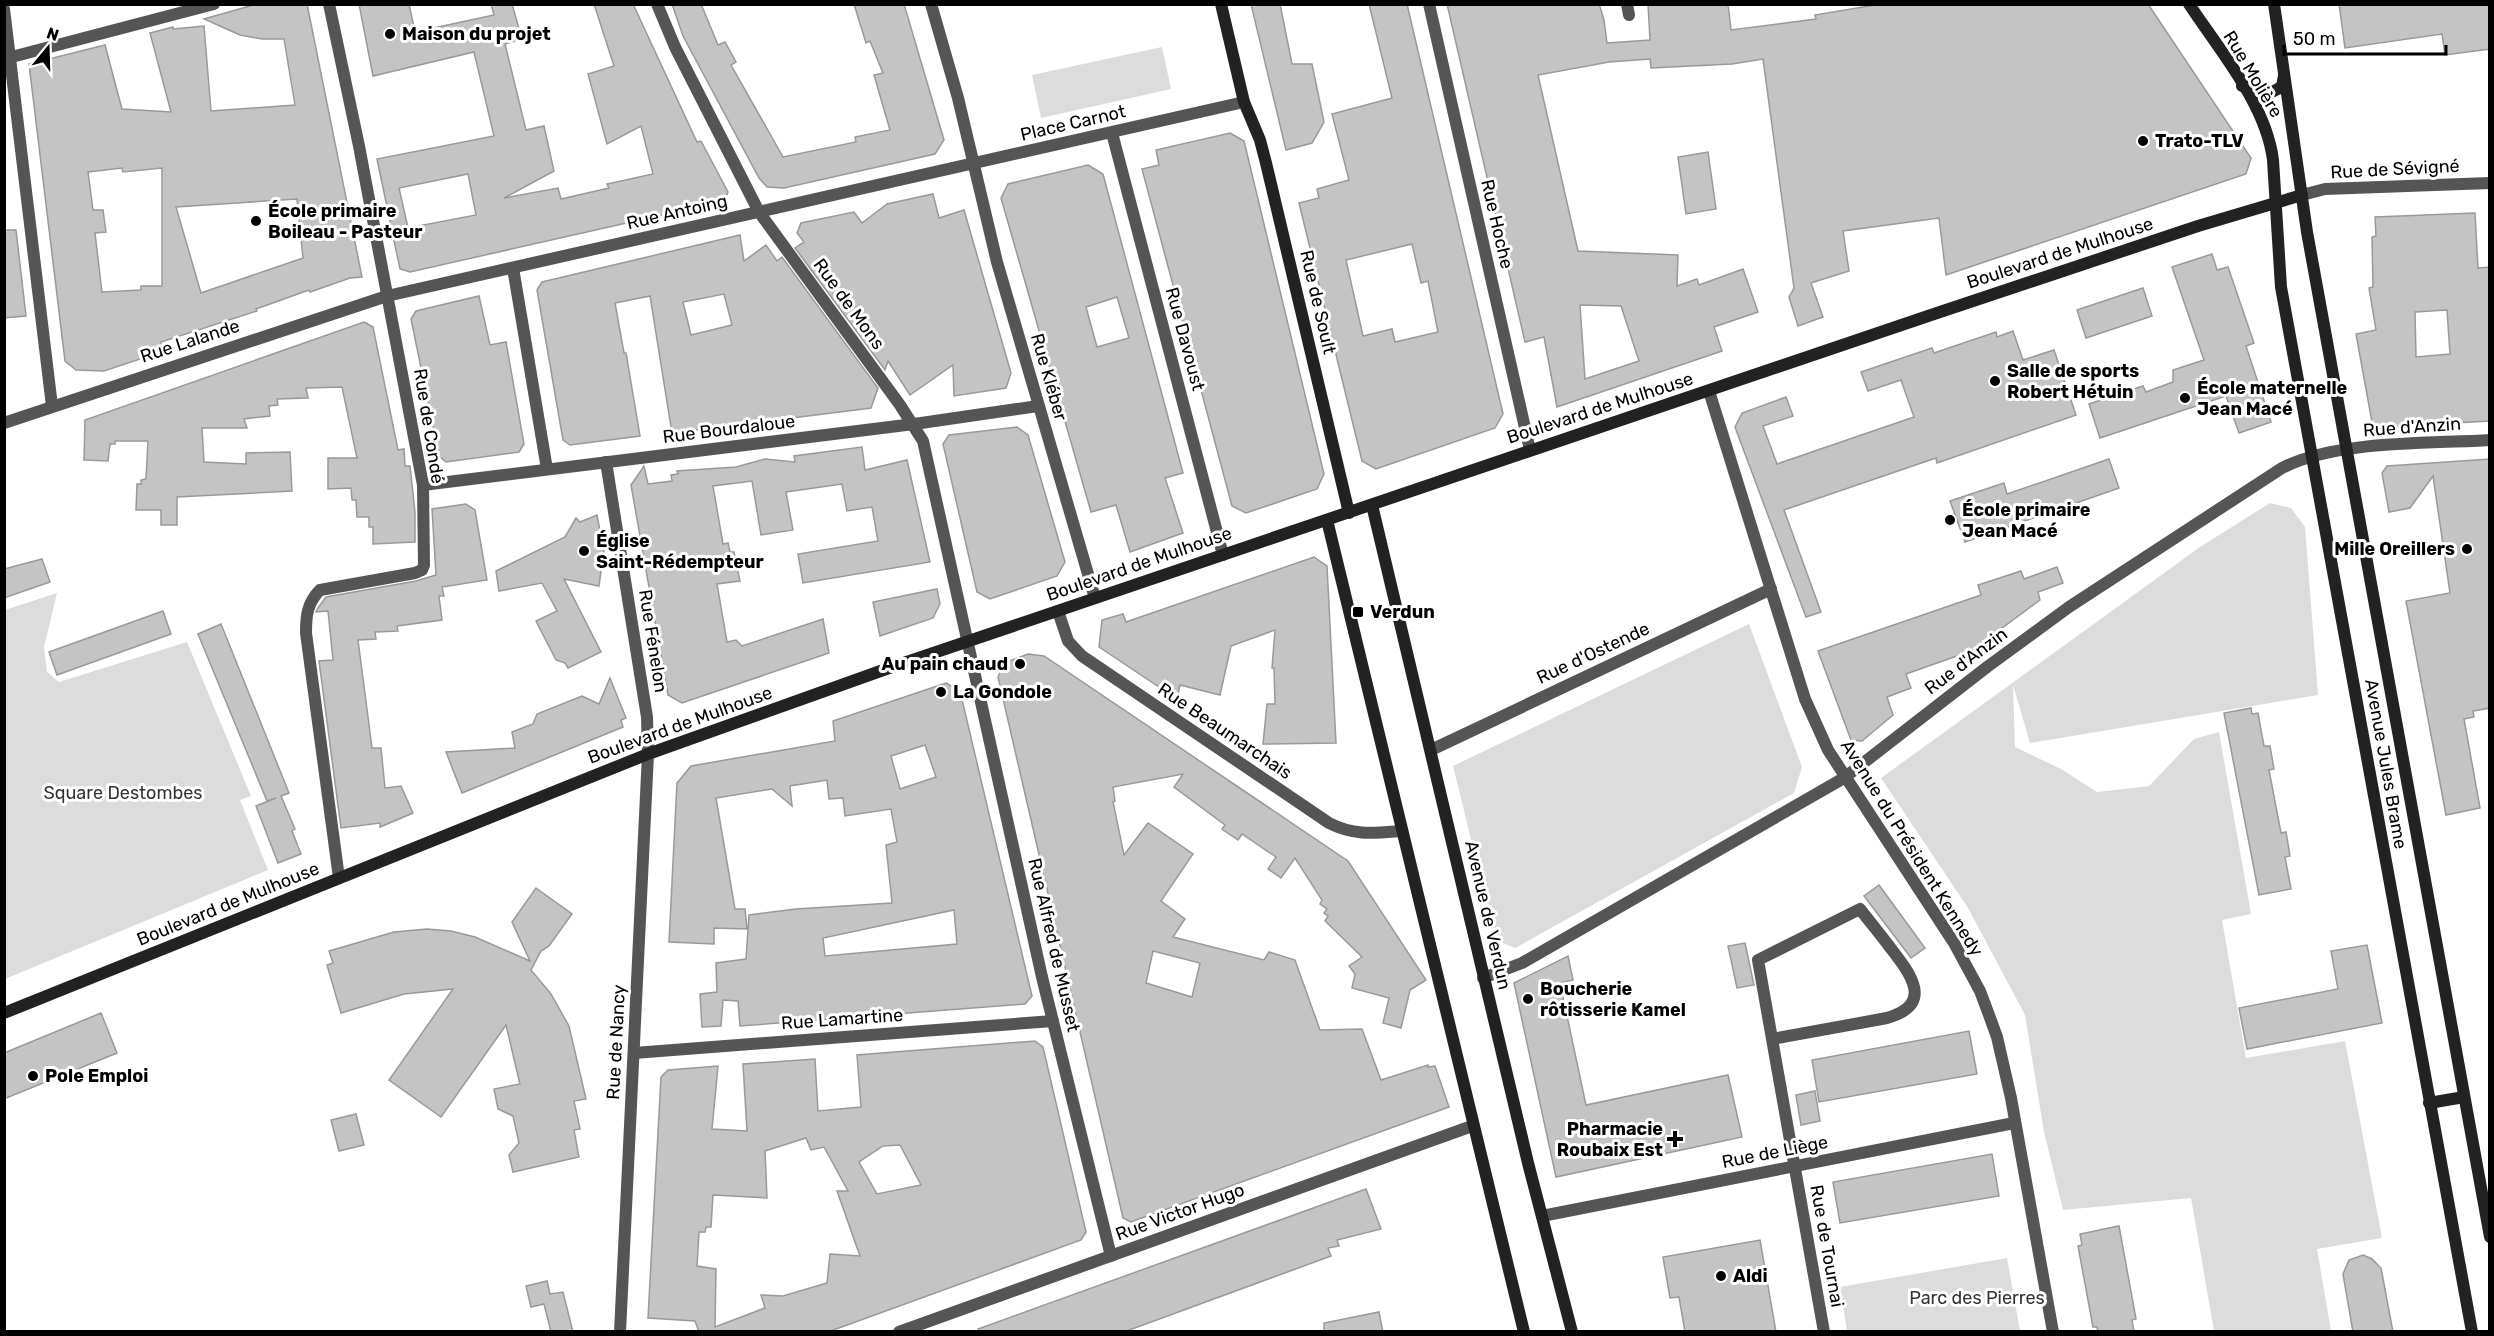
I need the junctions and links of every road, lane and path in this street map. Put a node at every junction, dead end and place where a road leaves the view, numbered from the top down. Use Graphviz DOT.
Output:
graph roads {
  1 [pos="214,4"];
  2 [pos="329,4"];
  3 [pos="657,4"];
  4 [pos="931,4"];
  5 [pos="1221,4"];
  6 [pos="1429,4"];
  7 [pos="2189,4"];
  8 [pos="2274,4"];
  9 [pos="4,9"];
  10 [pos="7,58"];
  11 [pos="2284,76"];
  12 [pos="2242,86"];
  13 [pos="1244,102"];
  14 [pos="1112,133"];
  15 [pos="974,164"];
  16 [pos="2490,183"];
  17 [pos="2302,195"];
  18 [pos="2274,203"];
  19 [pos="759,212"];
  20 [pos="513,268"];
  21 [pos="387,296"];
  22 [pos="1709,391"];
  23 [pos="52,406"];
  24 [pos="1038,406"];
  25 [pos="4,423"];
  26 [pos="914,424"];
  27 [pos="2490,440"];
  28 [pos="2348,449"];
  29 [pos="1530,450"];
  30 [pos="2312,457"];
  31 [pos="606,462"];
  32 [pos="547,469"];
  33 [pos="423,485"];
  34 [pos="1372,505"];
  35 [pos="1349,513"];
  36 [pos="1327,520"];
  37 [pos="1223,555"];
  38 [pos="1771,589"];
  39 [pos="1095,598"];
  40 [pos="1058,610"];
  41 [pos="969,641"];
  42 [pos="1431,750"];
  43 [pos="648,754"];
  44 [pos="1844,778"];
  45 [pos="1401,831"];
  46 [pos="339,878"];
  47 [pos="1484,978"];
  48 [pos="4,1013"];
  49 [pos="1053,1021"];
  50 [pos="1772,1039"];
  51 [pos="634,1053"];
  52 [pos="2464,1097"];
  53 [pos="2429,1102"];
  54 [pos="2014,1123"];
  55 [pos="1472,1126"];
  56 [pos="1795,1166"];
  57 [pos="1542,1216"];
  58 [pos="2490,1237"];
  59 [pos="1111,1256"];
  60 [pos="620,1332"];
  61 [pos="899,1332"];
  62 [pos="1524,1332"];
  63 [pos="1572,1332"];
  64 [pos="1824,1332"];
  65 [pos="2053,1332"];
  66 [pos="2472,1332"];
  1 -- 10 [label="street"];
  2 -- 21 [label="street, Rue de Condé"];
  3 -- 19 [label="street, Rue de Mons"];
  4 -- 15 [label="street"];
  5 -- 13 [label="street"];
  6 -- 29 [label="street, Rue Hoche"];
  7 -- 12 [label="street, Rue Molière"];
  8 -- 11 [label="street, Avenue Jules Brame"];
  9 -- 10 [label="street"];
  10 -- 23 [label="street"];
  11 -- 12 [label="street"];
  11 -- 17 [label="street, Avenue Jules Brame"];
  12 -- 18 [label="street, Rue Molière"];
  13 -- 14 [label="street, Place Carnot"];
  13 -- 35 [label="street, Rue de Soult"];
  14 -- 15 [label="street, Place Carnot"];
  14 -- 37 [label="street, Rue Davoust"];
  15 -- 19 [label="street, Rue Antoing"];
  15 -- 24 [label="street, Rue Kléber"];
  16 -- 17 [label="street, Rue de Sévigné"];
  17 -- 18 [label="street, Boulevard de Mulhouse"];
  17 -- 28 [label="street, Avenue Jules Brame"];
  18 -- 22 [label="street, Boulevard de Mulhouse"];
  18 -- 30 [label="street, Avenue Jules Brame"];
  19 -- 20 [label="street, Rue Antoing"];
  19 -- 26 [label="street, Rue de Mons"];
  20 -- 21 [label="street, Rue Antoing"];
  20 -- 32 [label="street"];
  21 -- 23 [label="street, Rue Lalande"];
  21 -- 33 [label="street, Rue de Condé"];
  22 -- 29 [label="street, Boulevard de Mulhouse"];
  22 -- 38 [label="street, Avenue du Président Kennedy"];
  23 -- 25 [label="street, Rue Lalande"];
  24 -- 26 [label="street, Rue Bourdaloue"];
  24 -- 39 [label="street, Rue Kléber"];
  26 -- 31 [label="street, Rue Bourdaloue"];
  26 -- 41 [label="street, Rue de Mons"];
  27 -- 28 [label="street, Rue d'Anzin"];
  28 -- 30 [label="street, Rue d'Anzin"];
  28 -- 52 [label="street, Avenue Jules Brame"];
  29 -- 34 [label="street, Boulevard de Mulhouse"];
  30 -- 44 [label="street, Rue d'Anzin"];
  30 -- 53 [label="street, Avenue Jules Brame"];
  31 -- 32 [label="street, Rue Bourdaloue"];
  31 -- 43 [label="street, Rue Fénelon"];
  32 -- 33 [label="street, Rue Bourdaloue"];
  33 -- 46 [label="street, Rue de Condé"];
  34 -- 35 [label="street, Boulevard de Mulhouse"];
  34 -- 42 [label="street, Avenue de Verdun"];
  35 -- 36 [label="street, Boulevard de Mulhouse"];
  36 -- 37 [label="street, Boulevard de Mulhouse"];
  36 -- 45 [label="street"];
  37 -- 39 [label="street, Boulevard de Mulhouse"];
  38 -- 42 [label="street, Rue d'Ostende"];
  38 -- 44 [label="street, Avenue du Président Kennedy"];
  39 -- 40 [label="street, Boulevard de Mulhouse"];
  40 -- 41 [label="street, Boulevard de Mulhouse"];
  40 -- 45 [label="street, Rue Beaumarchais"];
  41 -- 43 [label="street, Boulevard de Mulhouse"];
  41 -- 49 [label="street, Rue Alfred de Musset"];
  42 -- 47 [label="street, Avenue de Verdun"];
  43 -- 46 [label="street, Boulevard de Mulhouse"];
  43 -- 51 [label="street, Rue de Nancy"];
  44 -- 47 [label="street, Rue d'Anzin"];
  44 -- 54 [label="street, Avenue du Président Kennedy"];
  45 -- 55 [label="street"];
  46 -- 48 [label="street, Boulevard de Mulhouse"];
  47 -- 57 [label="street, Avenue de Verdun"];
  49 -- 51 [label="street, Rue Lamartine"];
  49 -- 59 [label="street, Rue Alfred de Musset"];
  50 -- 50 [label="street, Rue de Tournai"];
  50 -- 56 [label="street, Rue de Tournai"];
  51 -- 60 [label="street, Rue de Nancy"];
  52 -- 53 [label="street"];
  52 -- 58 [label="street, Avenue Jules Brame"];
  53 -- 66 [label="street, Avenue Jules Brame"];
  54 -- 56 [label="street, Rue de Liège"];
  54 -- 65 [label="street, Avenue du Président Kennedy"];
  55 -- 59 [label="street, Rue Victor Hugo"];
  55 -- 62 [label="street"];
  56 -- 57 [label="street, Rue de Liège"];
  56 -- 64 [label="street, Rue de Tournai"];
  57 -- 63 [label="street, Avenue de Verdun"];
  59 -- 61 [label="street, Rue Victor Hugo"];
}
